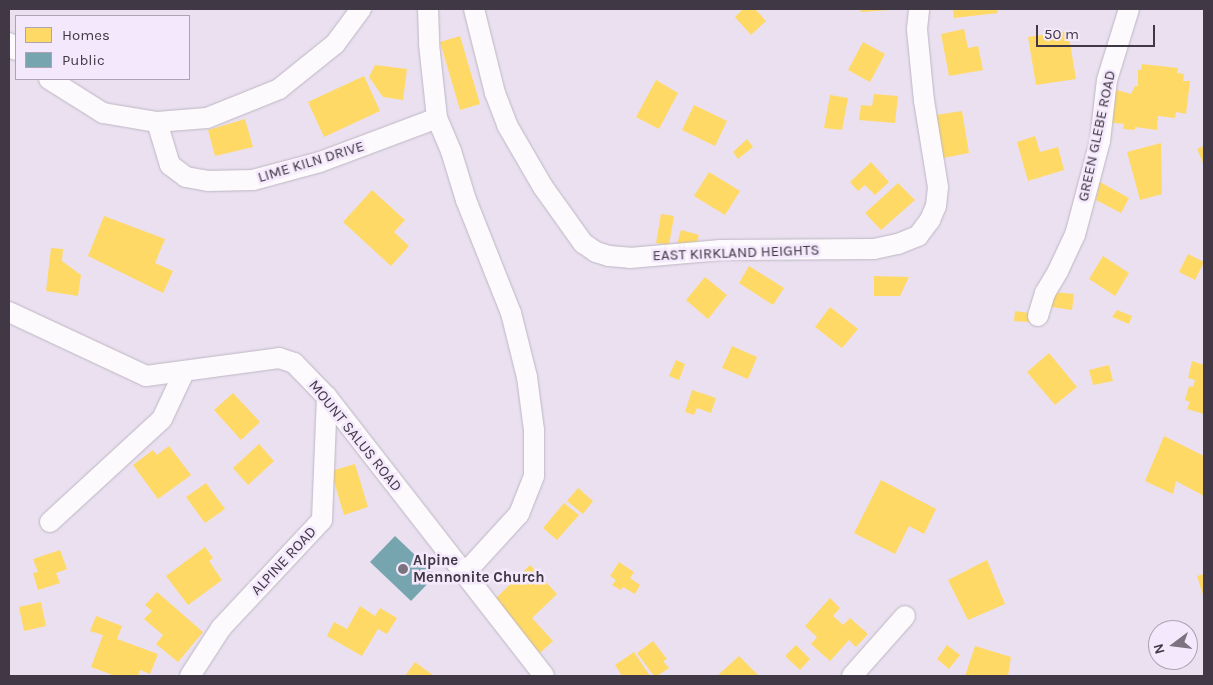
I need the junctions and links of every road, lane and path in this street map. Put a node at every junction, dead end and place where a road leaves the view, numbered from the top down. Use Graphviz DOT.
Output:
graph roads {
  1 [pos="361,9"];
  2 [pos="428,9"];
  3 [pos="474,9"];
  4 [pos="918,9"];
  5 [pos="1130,9"];
  6 [pos="51,80"];
  7 [pos="437,118"];
  8 [pos="157,122"];
  9 [pos="9,312"];
  10 [pos="1038,316"];
  11 [pos="184,372"];
  12 [pos="327,397"];
  13 [pos="50,522"];
  14 [pos="464,574"];
  15 [pos="904,616"];
  16 [pos="190,676"];
  17 [pos="544,676"];
  18 [pos="852,676"];
  1 -- 8 [label="street"];
  2 -- 7 [label="street"];
  3 -- 4 [label="street, EAST KIRKLAND HEIGHTS"];
  5 -- 10 [label="street, GREEN GLEBE ROAD"];
  6 -- 8 [label="street"];
  7 -- 8 [label="street, LIME KILN DRIVE"];
  7 -- 14 [label="street"];
  9 -- 11 [label="street, MOUNT SALUS ROAD"];
  11 -- 12 [label="street, MOUNT SALUS ROAD"];
  11 -- 13 [label="street"];
  12 -- 14 [label="street, MOUNT SALUS ROAD"];
  12 -- 16 [label="street, ALPINE ROAD"];
  14 -- 17 [label="street, MOUNT SALUS ROAD"];
  15 -- 18 [label="street"];
}
